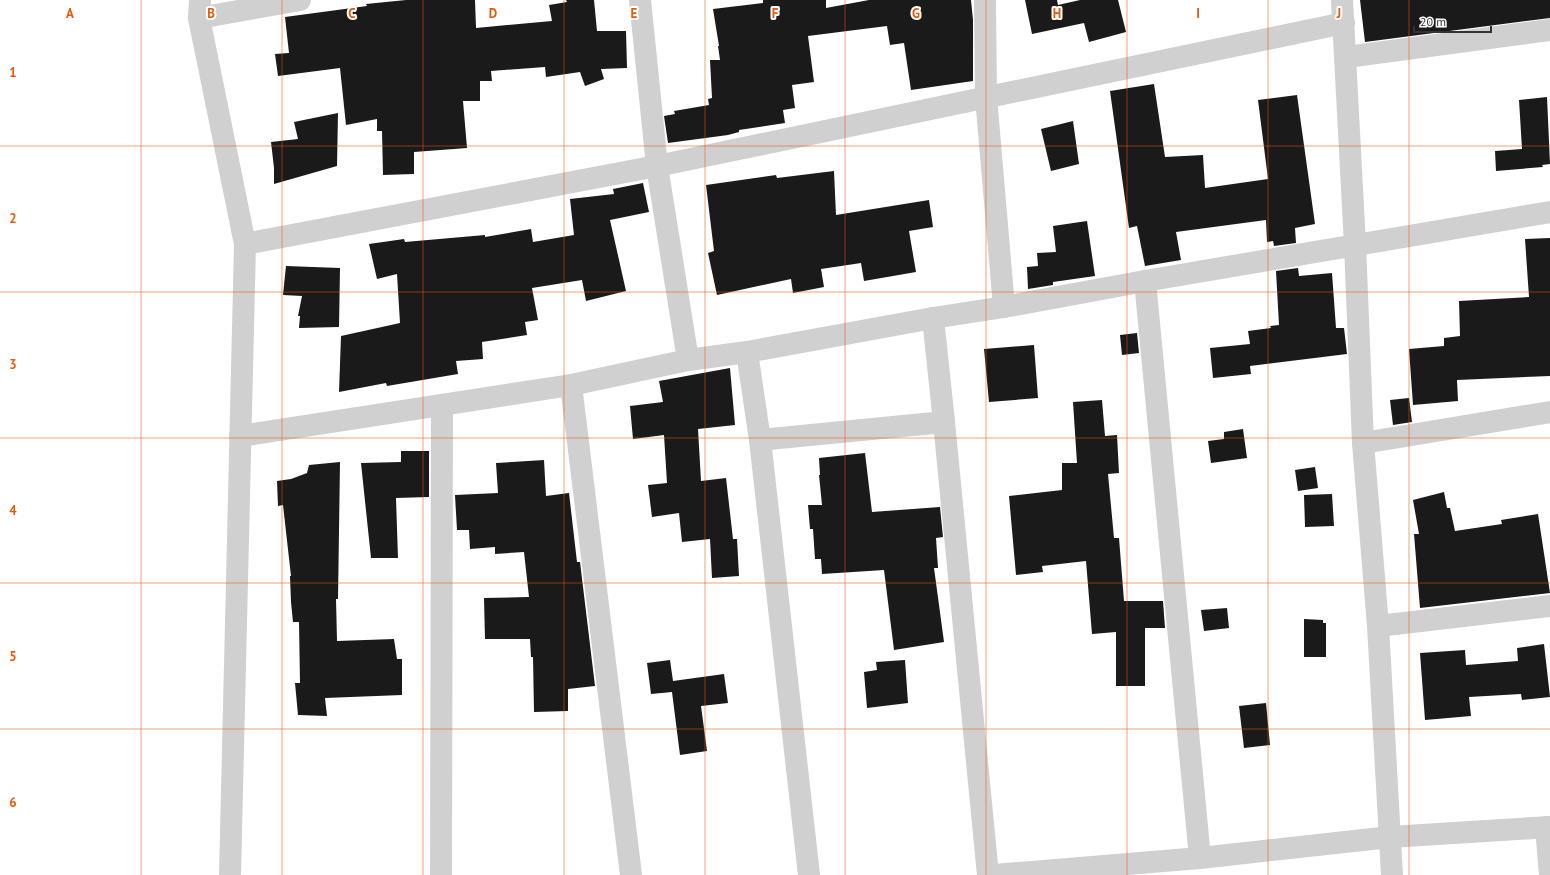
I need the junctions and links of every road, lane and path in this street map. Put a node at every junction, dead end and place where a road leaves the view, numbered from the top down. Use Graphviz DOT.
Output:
graph roads {
  1 [pos="300,0"];
  2 [pos="640,0"];
  3 [pos="985,0"];
  4 [pos="1342,0"];
  5 [pos="200,9"];
  6 [pos="1344,23"];
  7 [pos="1550,30"];
  8 [pos="1346,57"];
  9 [pos="986,97"];
  10 [pos="657,166"];
  11 [pos="1550,212"];
  12 [pos="245,244"];
  13 [pos="1355,245"];
  14 [pos="1145,281"];
  15 [pos="1004,308"];
  16 [pos="932,318"];
  17 [pos="747,352"];
  18 [pos="688,360"];
  19 [pos="572,385"];
  20 [pos="442,406"];
  21 [pos="1550,412"];
  22 [pos="944,422"];
  23 [pos="240,436"];
  24 [pos="760,440"];
  25 [pos="1363,442"];
  26 [pos="1550,606"];
  27 [pos="1378,626"];
  28 [pos="1548,827"];
  29 [pos="1390,837"];
  30 [pos="1200,858"];
  31 [pos="230,875"];
  32 [pos="441,875"];
  33 [pos="632,875"];
  34 [pos="809,875"];
  35 [pos="988,875"];
  36 [pos="994,875"];
  37 [pos="1392,875"];
  38 [pos="1550,875"];
  1 -- 5 [label="street"];
  2 -- 10 [label="street"];
  3 -- 9 [label="street"];
  4 -- 6 [label="street"];
  5 -- 12 [label="street"];
  6 -- 8 [label="street"];
  6 -- 9 [label="street"];
  7 -- 8 [label="street"];
  8 -- 13 [label="street"];
  9 -- 10 [label="street"];
  9 -- 15 [label="street"];
  10 -- 12 [label="street"];
  10 -- 18 [label="street"];
  11 -- 13 [label="street"];
  12 -- 23 [label="street"];
  13 -- 14 [label="street"];
  13 -- 25 [label="street"];
  14 -- 15 [label="street"];
  14 -- 30 [label="street"];
  15 -- 16 [label="street"];
  16 -- 17 [label="street"];
  16 -- 22 [label="street"];
  17 -- 18 [label="street"];
  17 -- 24 [label="street"];
  18 -- 19 [label="street"];
  19 -- 20 [label="street"];
  19 -- 33 [label="street"];
  20 -- 23 [label="street"];
  20 -- 32 [label="street"];
  21 -- 25 [label="street"];
  22 -- 24 [label="street"];
  22 -- 35 [label="street"];
  23 -- 31 [label="street"];
  24 -- 34 [label="street"];
  25 -- 27 [label="street"];
  26 -- 27 [label="street"];
  27 -- 29 [label="street"];
  28 -- 29 [label="street"];
  28 -- 38 [label="street"];
  29 -- 30 [label="street"];
  29 -- 37 [label="street"];
  30 -- 36 [label="street"];
}
